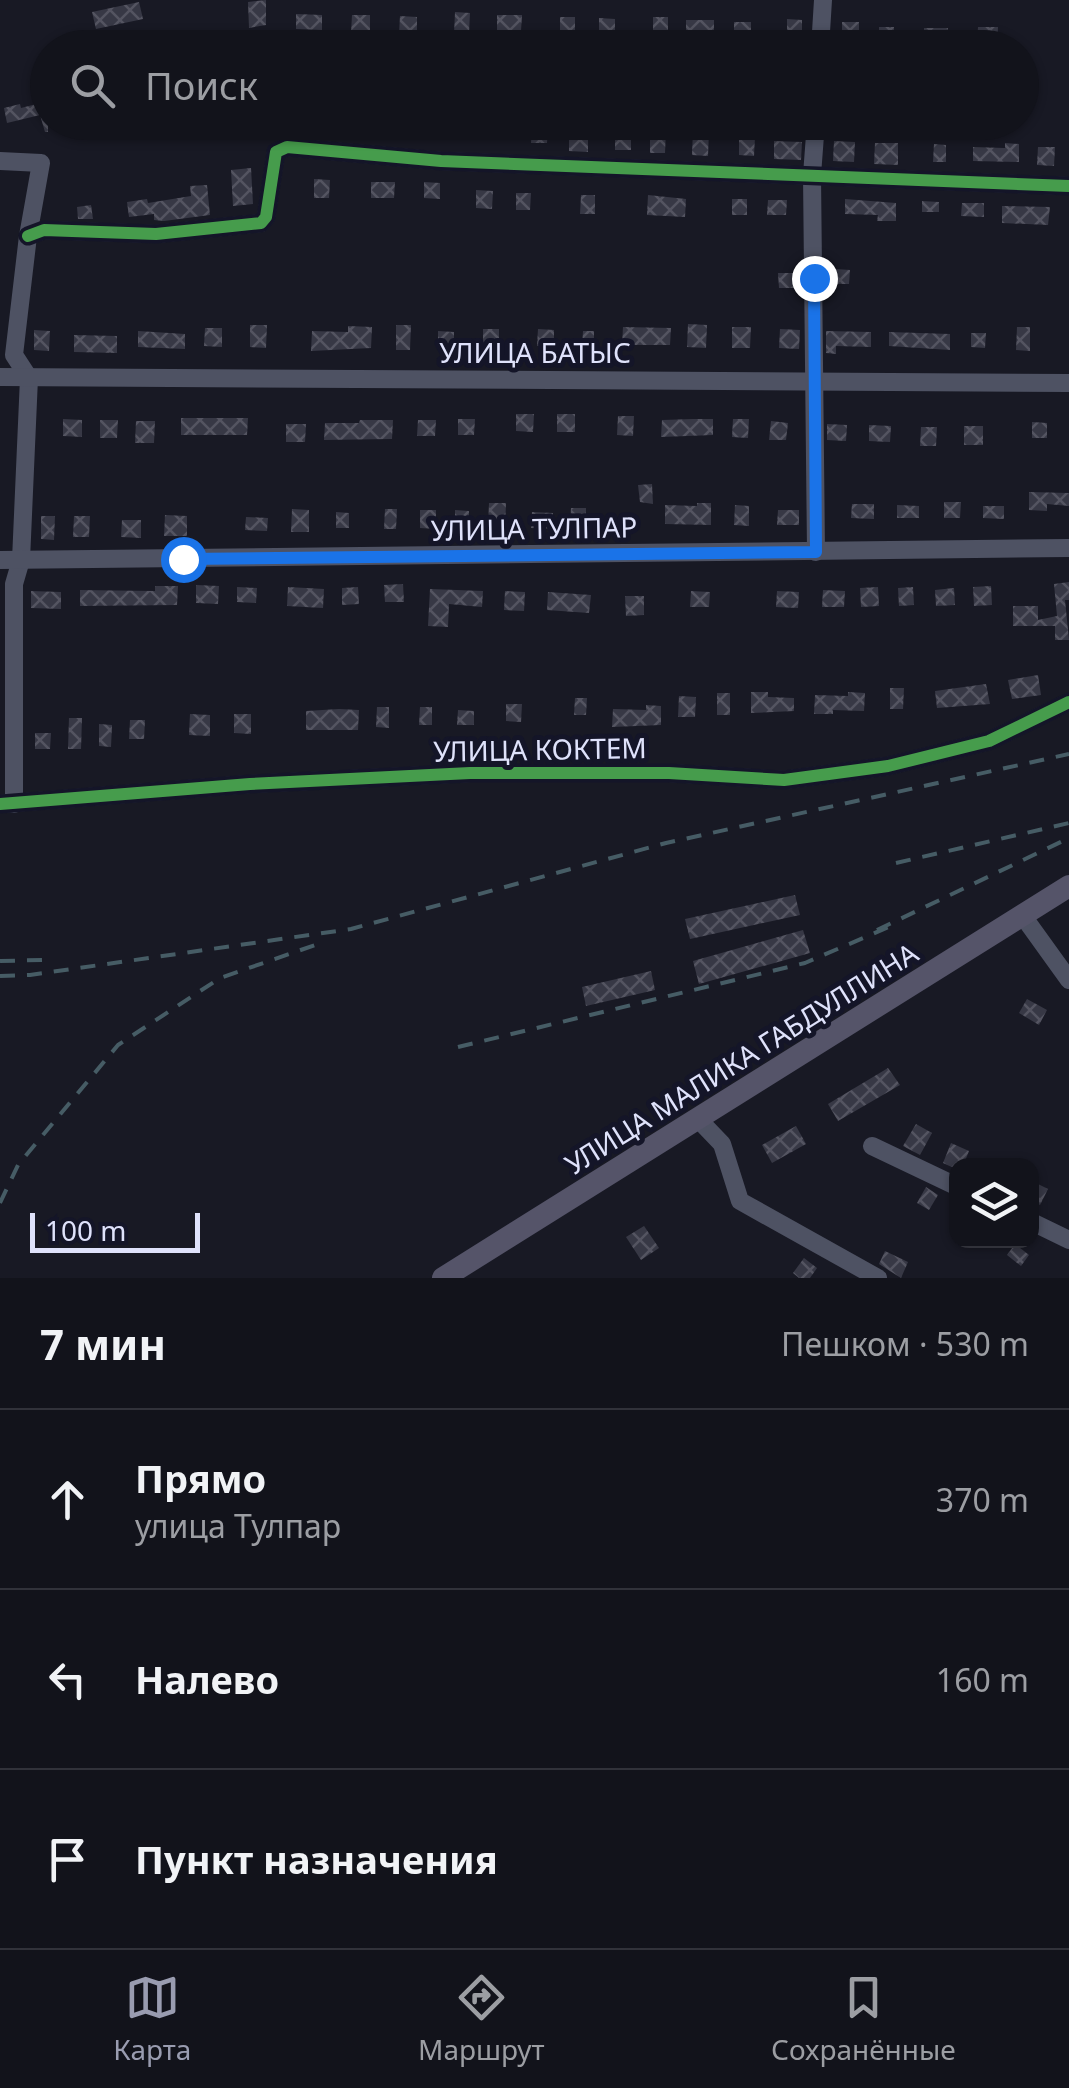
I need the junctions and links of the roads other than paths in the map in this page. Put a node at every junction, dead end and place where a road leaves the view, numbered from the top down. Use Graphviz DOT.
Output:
graph roads {
  1 [pos="823,0"];
  2 [pos="821,30"];
  3 [pos="815,140"];
  4 [pos="0,160"];
  5 [pos="812,175"];
  6 [pos="1069,186"];
  7 [pos="28,236"];
  8 [pos="0,378"];
  9 [pos="29,378"];
  10 [pos="816,381"];
  11 [pos="1069,383"];
  12 [pos="1069,548"];
  13 [pos="816,552"];
  14 [pos="0,560"];
  15 [pos="21,560"];
  16 [pos="1069,702"];
  17 [pos="7,804"];
  18 [pos="1069,886"];
  19 [pos="1024,916"];
  20 [pos="1069,980"];
  21 [pos="700,1120"];
  22 [pos="872,1146"];
  23 [pos="949,1183"];
  24 [pos="1039,1224"];
  25 [pos="1067,1233"];
  26 [pos="443,1278"];
  27 [pos="878,1278"];
  1 -- 2 [label="street"];
  3 -- 5 [label="street"];
  4 -- 7 [label="street"];
  5 -- 6 [label="street"];
  5 -- 7 [label="street"];
  5 -- 10 [label="street"];
  7 -- 9 [label="street"];
  8 -- 9 [label="street, УЛИЦА БАТЫС"];
  9 -- 10 [label="street, УЛИЦА БАТЫС"];
  9 -- 15 [label="street"];
  10 -- 11 [label="street, УЛИЦА БАТЫС"];
  10 -- 13 [label="street"];
  12 -- 13 [label="street, УЛИЦА ТУЛПАР"];
  13 -- 15 [label="street, УЛИЦА ТУЛПАР"];
  14 -- 15 [label="street, УЛИЦА ТУЛПАР"];
  15 -- 17 [label="street"];
  16 -- 17 [label="street, УЛИЦА КОКТЕМ"];
  18 -- 19 [label="main road, УЛИЦА МАЛИКА ГАБДУЛЛИНА"];
  19 -- 20 [label="street"];
  19 -- 21 [label="main road, УЛИЦА МАЛИКА ГАБДУЛЛИНА"];
  21 -- 26 [label="main road, УЛИЦА МАЛИКА ГАБДУЛЛИНА"];
  21 -- 27 [label="street"];
  22 -- 23 [label="street"];
  24 -- 25 [label="street"];
}
